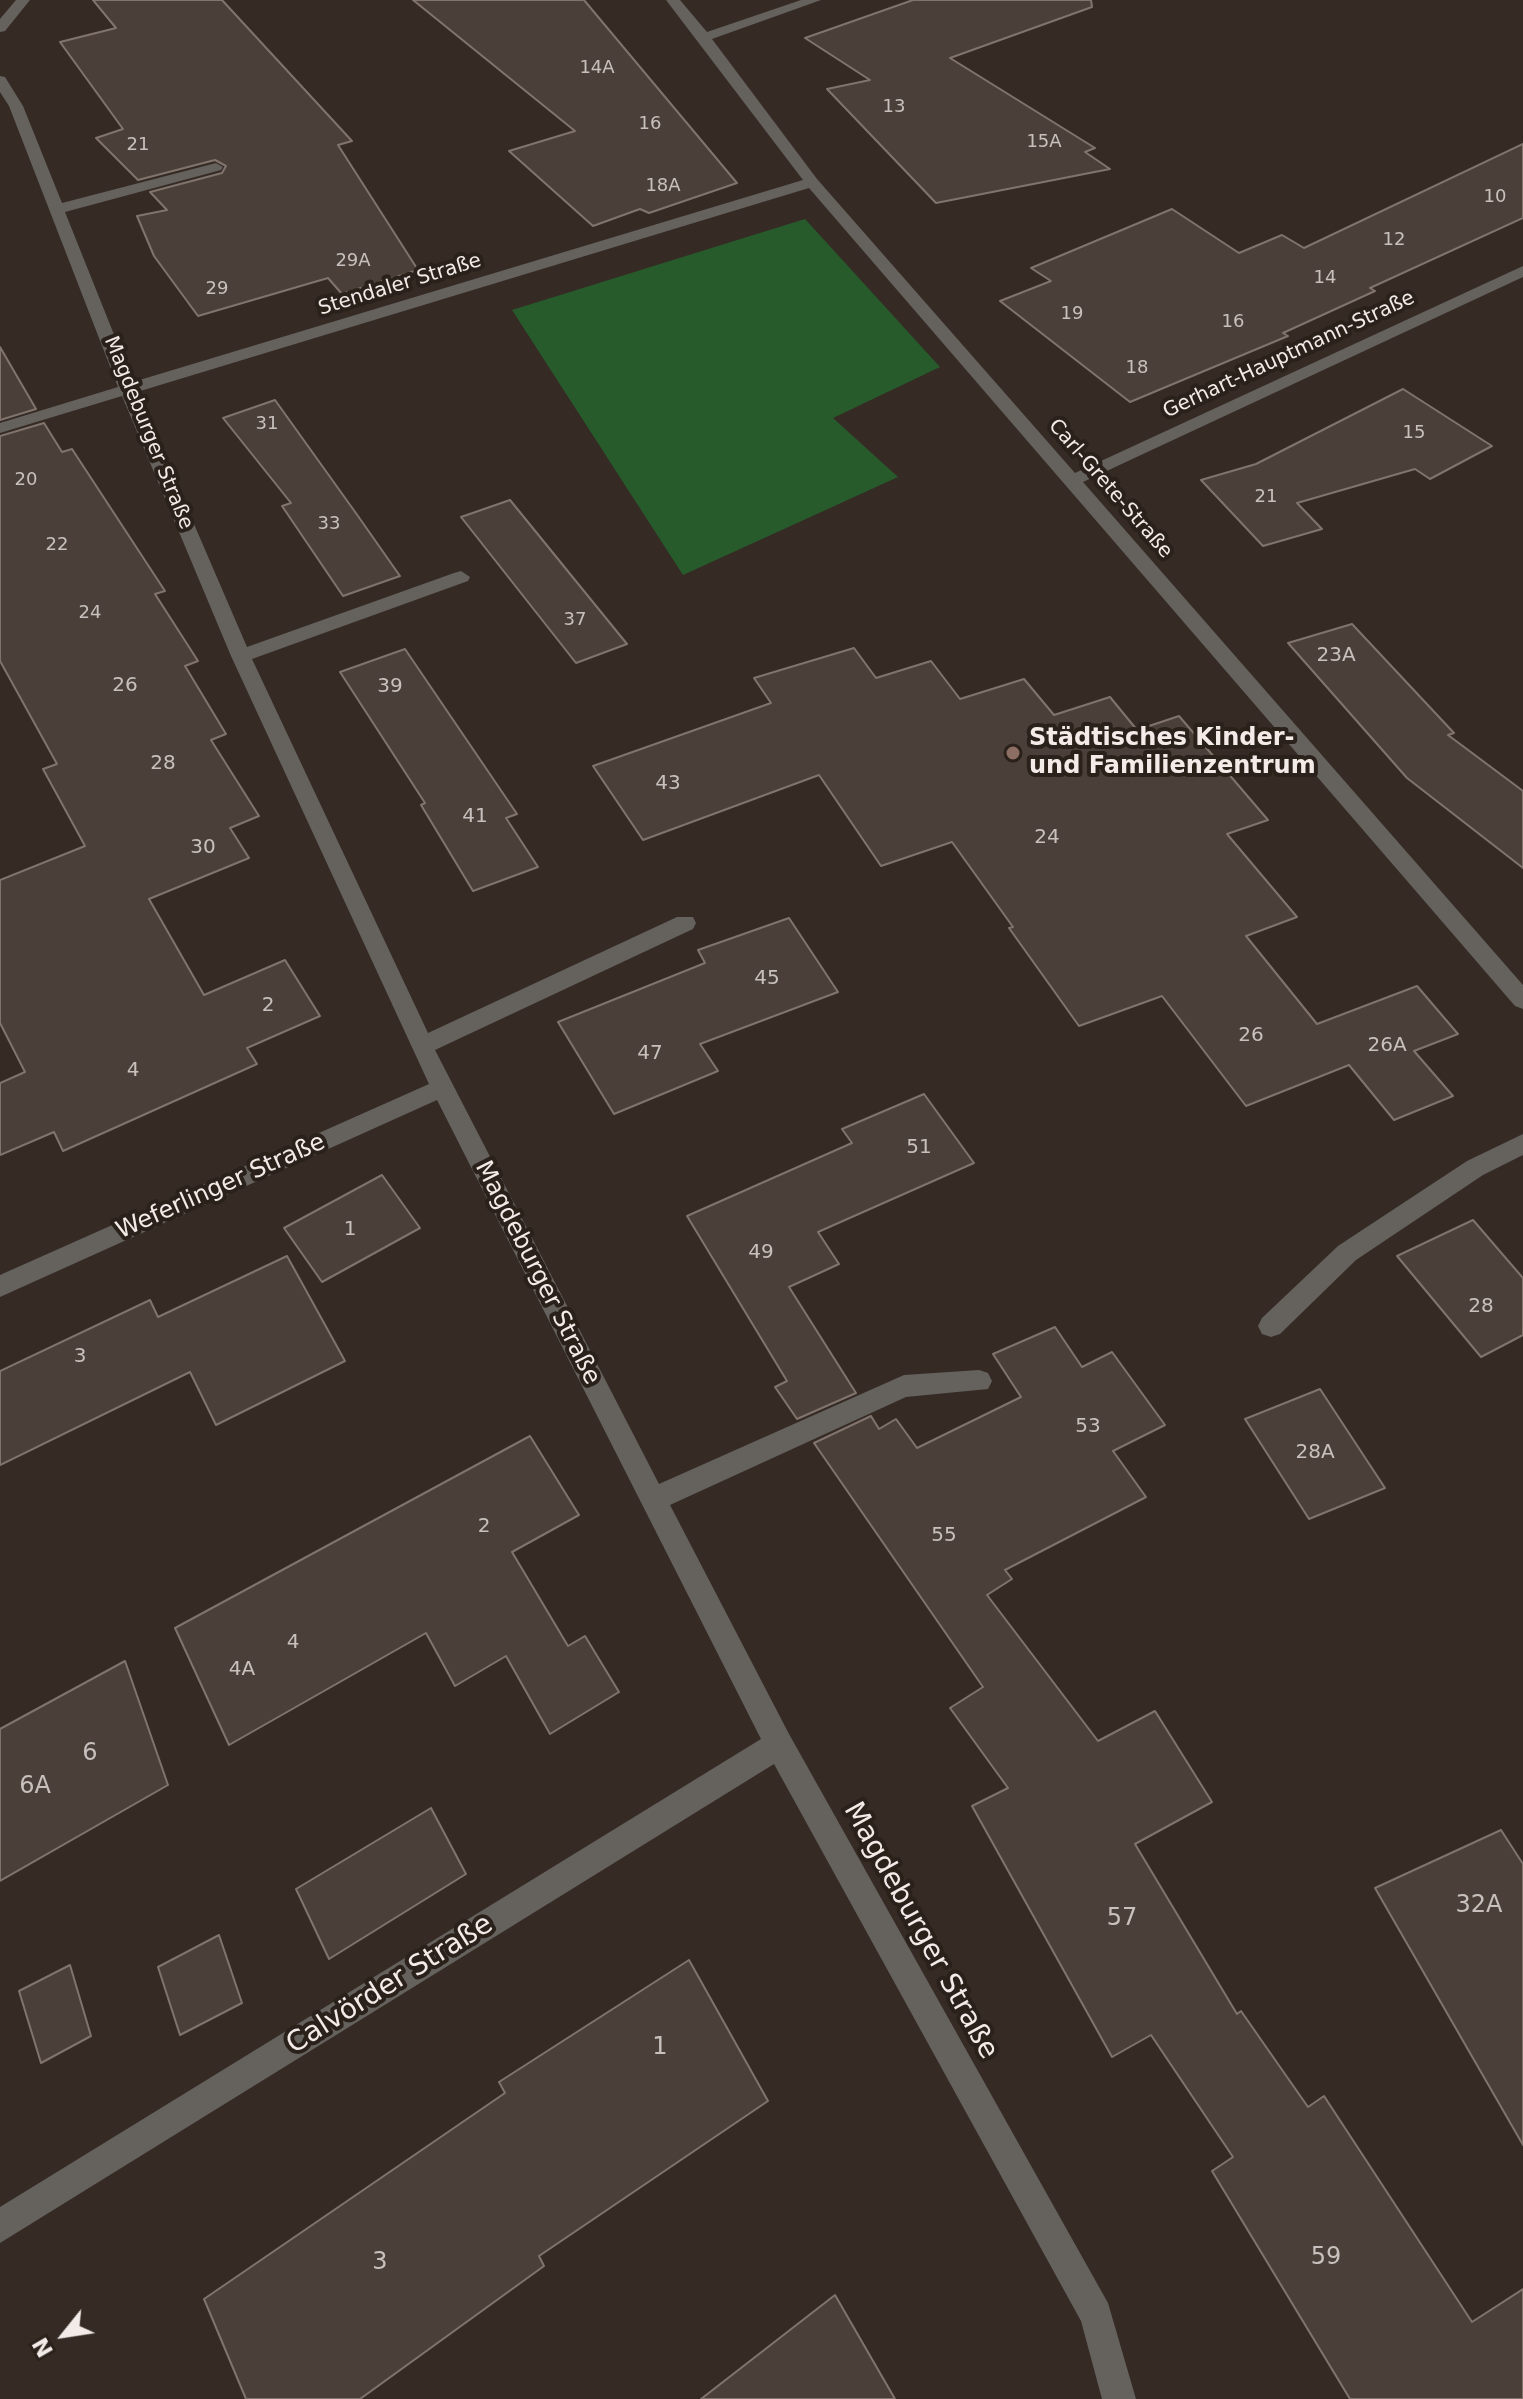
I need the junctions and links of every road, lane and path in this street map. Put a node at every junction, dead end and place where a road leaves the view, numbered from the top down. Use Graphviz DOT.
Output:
graph roads {
  1 [pos="23,0"];
  2 [pos="673,0"];
  3 [pos="814,0"];
  4 [pos="3,23"];
  5 [pos="704,37"];
  6 [pos="0,80"];
  7 [pos="216,167"];
  8 [pos="812,182"];
  9 [pos="58,209"];
  10 [pos="1523,271"];
  11 [pos="128,391"];
  12 [pos="0,428"];
  13 [pos="1074,480"];
  14 [pos="461,577"];
  15 [pos="241,656"];
  16 [pos="685,923"];
  17 [pos="1523,1000"];
  18 [pos="424,1045"];
  19 [pos="442,1088"];
  20 [pos="1523,1144"];
  21 [pos="0,1286"];
  22 [pos="1271,1326"];
  23 [pos="979,1381"];
  24 [pos="654,1499"];
  25 [pos="779,1744"];
  26 [pos="0,2226"];
  27 [pos="1119,2399"];
  1 -- 4 [label="street"];
  2 -- 5 [label="street, Carl-Grete-Straße"];
  3 -- 5 [label="street"];
  5 -- 8 [label="street, Carl-Grete-Straße"];
  6 -- 9 [label="street, Magdeburger Straße"];
  7 -- 9 [label="street"];
  8 -- 11 [label="street, Stendaler Straße"];
  8 -- 13 [label="street, Carl-Grete-Straße"];
  9 -- 11 [label="street, Magdeburger Straße"];
  10 -- 13 [label="street, Gerhart-Hauptmann-Straße"];
  11 -- 12 [label="street, Stendaler Straße"];
  11 -- 15 [label="street, Magdeburger Straße"];
  13 -- 17 [label="street, Carl-Grete-Straße"];
  14 -- 15 [label="street"];
  15 -- 18 [label="street, Magdeburger Straße"];
  16 -- 18 [label="street"];
  18 -- 19 [label="street, Magdeburger Straße"];
  19 -- 21 [label="street, Weferlinger Straße"];
  19 -- 24 [label="street, Magdeburger Straße"];
  20 -- 22 [label="street"];
  23 -- 24 [label="street"];
  24 -- 25 [label="street, Magdeburger Straße"];
  25 -- 26 [label="street, Calvörder Straße"];
  25 -- 27 [label="street, Magdeburger Straße"];
}
